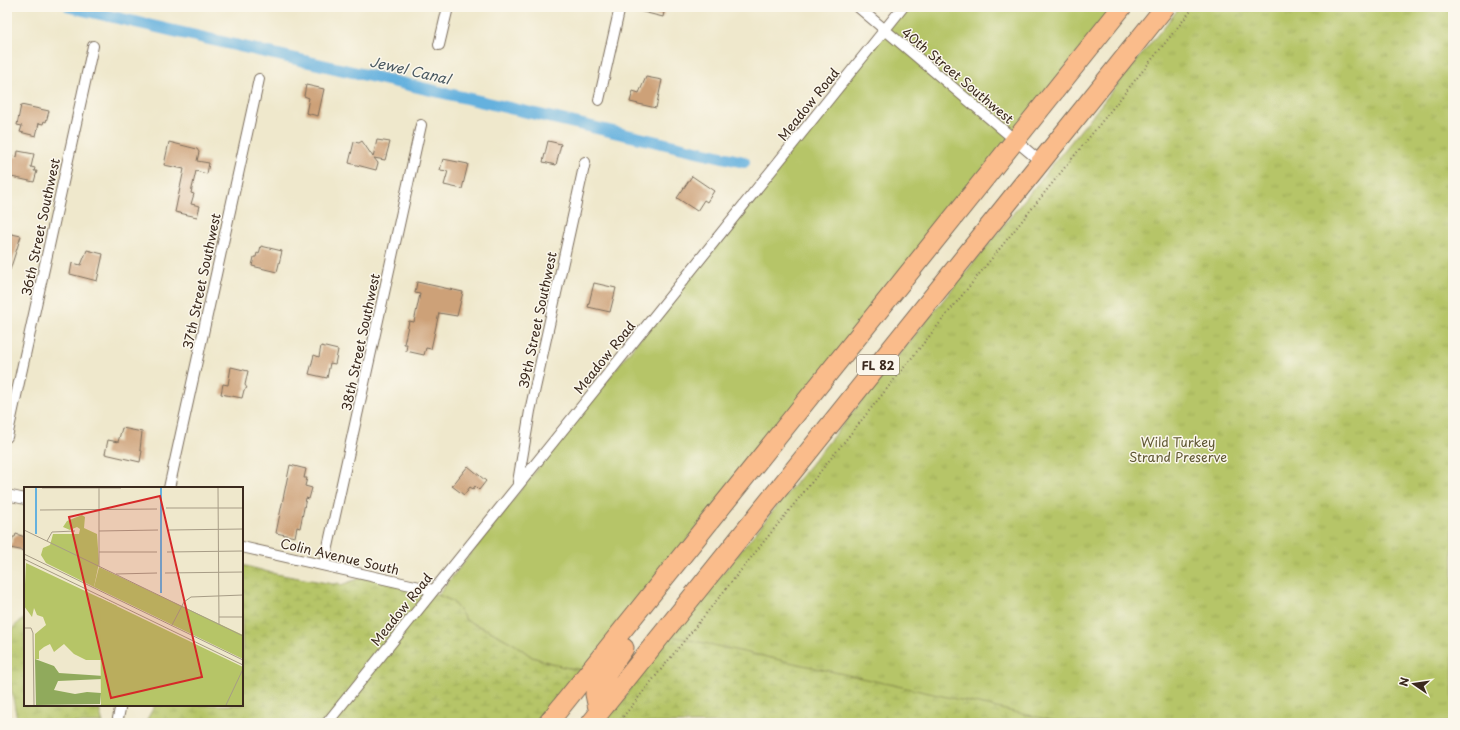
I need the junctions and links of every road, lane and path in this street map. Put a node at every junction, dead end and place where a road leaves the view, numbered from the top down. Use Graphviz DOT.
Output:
graph roads {
  1 [pos="448,7"];
  2 [pos="620,7"];
  3 [pos="858,7"];
  4 [pos="903,7"];
  5 [pos="1122,7"];
  6 [pos="1165,7"];
  7 [pos="1194,7"];
  8 [pos="884,31"];
  9 [pos="439,45"];
  10 [pos="93,46"];
  11 [pos="259,79"];
  12 [pos="599,100"];
  13 [pos="421,125"];
  14 [pos="1015,140"];
  15 [pos="586,162"];
  16 [pos="1041,162"];
  17 [pos="7,437"];
  18 [pos="518,484"];
  19 [pos="169,487"];
  20 [pos="7,495"];
  21 [pos="24,499"];
  22 [pos="716,513"];
  23 [pos="243,547"];
  24 [pos="324,565"];
  25 [pos="433,590"];
  26 [pos="120,709"];
  27 [pos="595,718"];
  28 [pos="555,720"];
  29 [pos="117,723"];
  30 [pos="327,723"];
  31 [pos="618,723"];
  1 -- 9 [label="street"];
  2 -- 12 [label="street"];
  3 -- 8 [label="street, 40th Street Southwest"];
  4 -- 8 [label="street, Meadow Road"];
  5 -- 14 [label="highway, FL 82"];
  6 -- 16 [label="highway, FL 82"];
  7 -- 31 [label="path"];
  8 -- 14 [label="street, 40th Street Southwest"];
  8 -- 18 [label="street, Meadow Road"];
  10 -- 17 [label="street, 36th Street Southwest"];
  11 -- 19 [label="street, 37th Street Southwest"];
  13 -- 24 [label="street, 38th Street Southwest"];
  14 -- 16 [label="street, 40th Street Southwest"];
  14 -- 22 [label="highway, FL 82"];
  15 -- 18 [label="street, 39th Street Southwest"];
  16 -- 27 [label="highway, FL 82"];
  18 -- 25 [label="street, Meadow Road"];
  20 -- 21 [label="street"];
  22 -- 27 [label="highway"];
  22 -- 28 [label="highway, FL 82"];
  23 -- 24 [label="street, Colin Avenue South"];
  24 -- 25 [label="street, Colin Avenue South"];
  25 -- 30 [label="street, Meadow Road"];
  26 -- 29 [label="street"];
}
